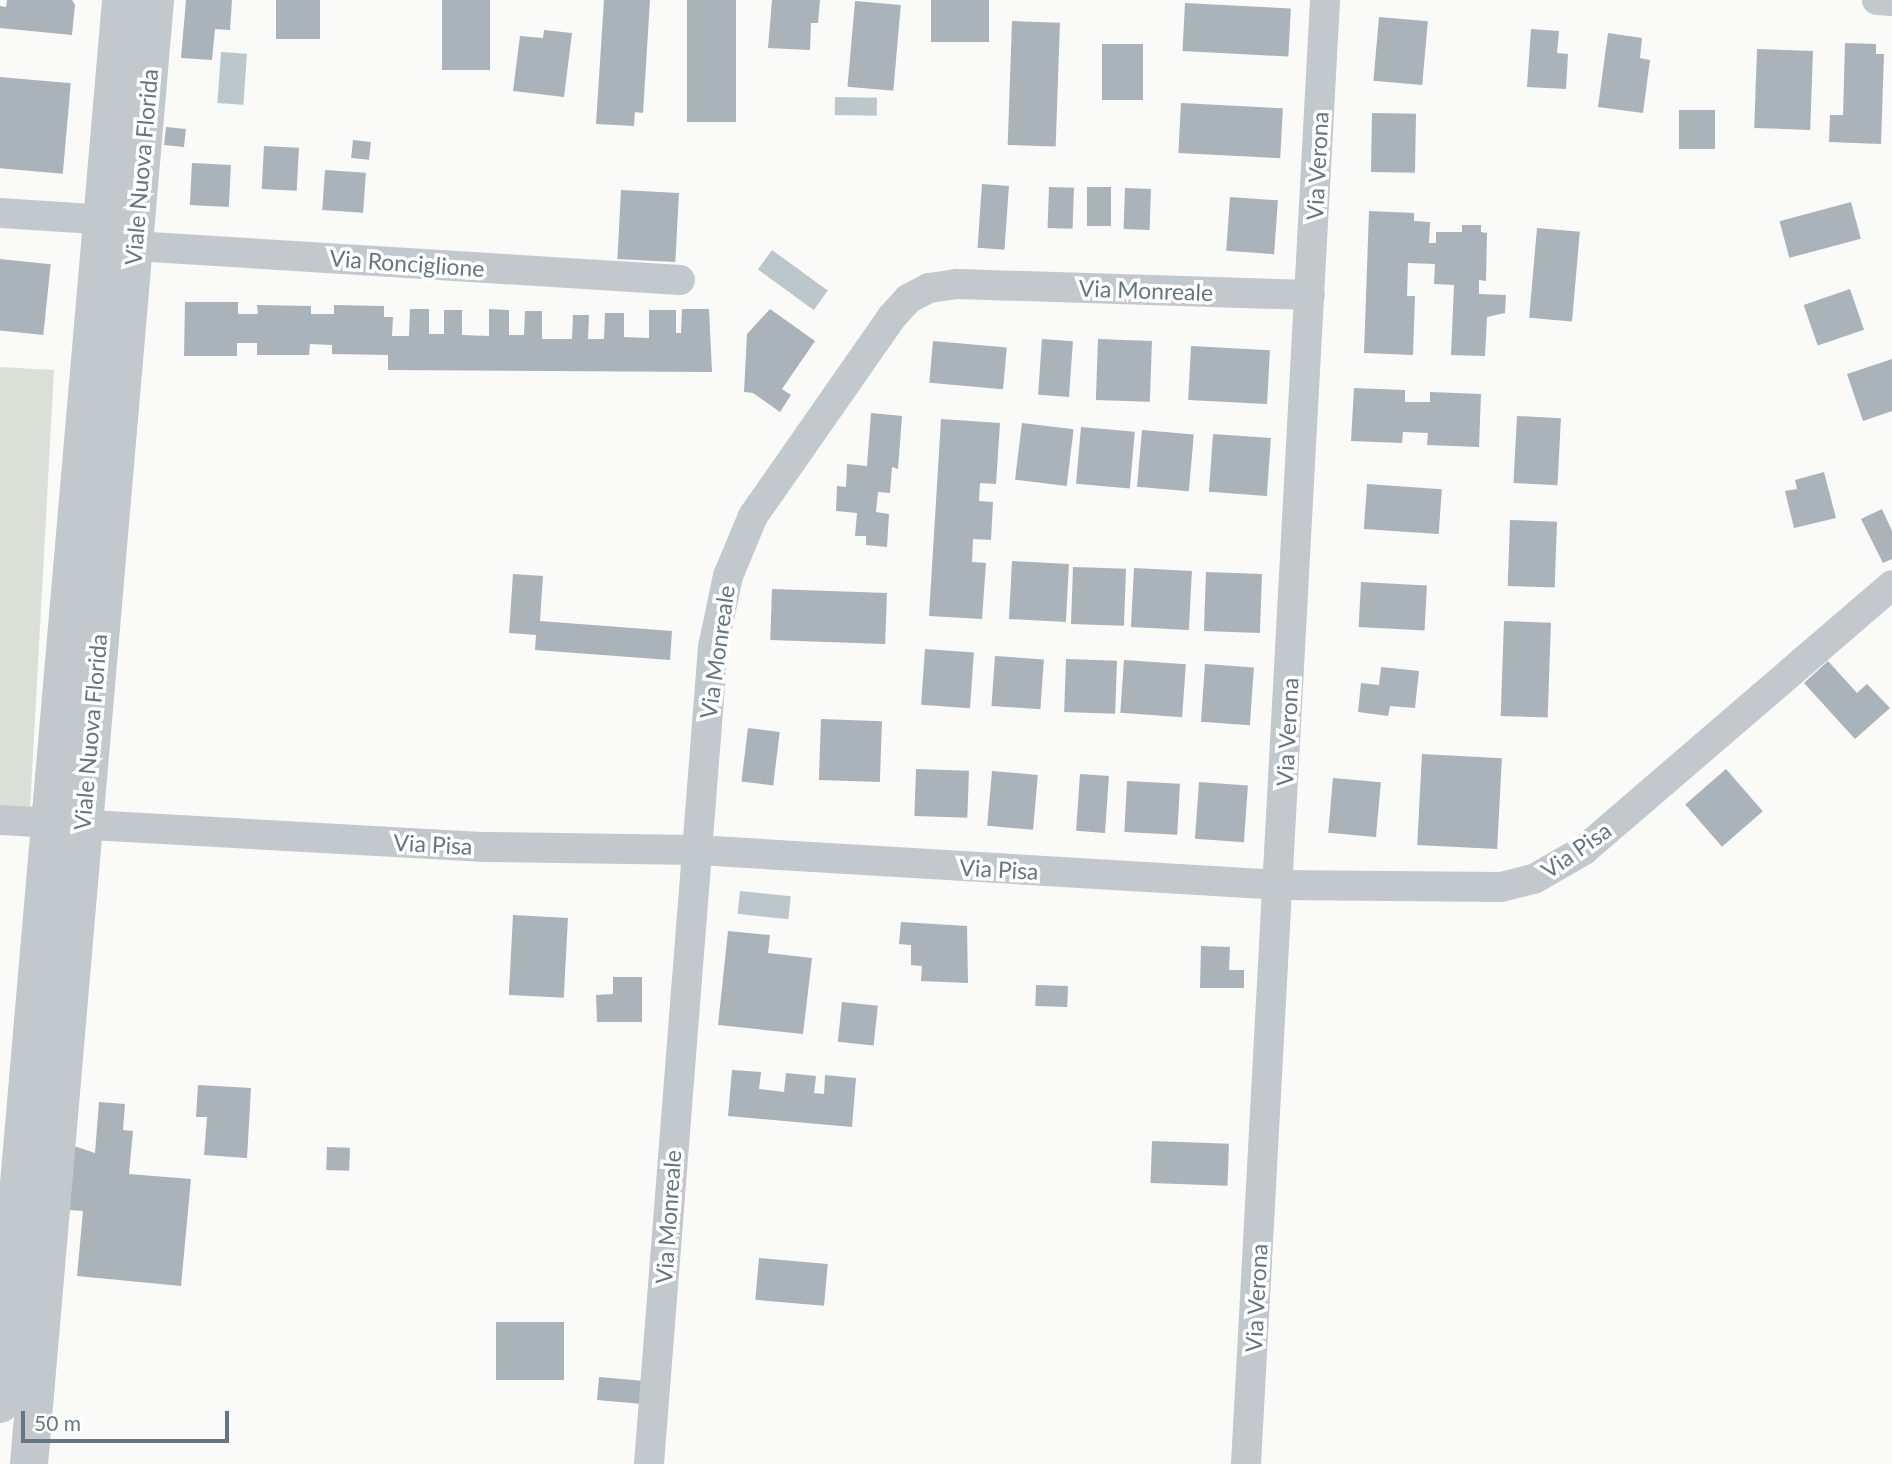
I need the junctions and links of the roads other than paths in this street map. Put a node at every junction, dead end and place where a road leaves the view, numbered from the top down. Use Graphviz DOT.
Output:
graph roads {
  1 [pos="121,0"];
  2 [pos="155,0"];
  3 [pos="1325,0"];
  4 [pos="1877,0"];
  5 [pos="1892,1"];
  6 [pos="0,213"];
  7 [pos="102,219"];
  8 [pos="134,246"];
  9 [pos="680,280"];
  10 [pos="1310,295"];
  11 [pos="99,448"];
  12 [pos="1892,585"];
  13 [pos="0,820"];
  14 [pos="66,823"];
  15 [pos="697,850"];
  16 [pos="1280,885"];
  17 [pos="0,1404"];
  18 [pos="29,1464"];
  19 [pos="649,1464"];
  20 [pos="1246,1464"];
  1 -- 7 [label="street, Viale Nuova Florida"];
  2 -- 8 [label="street, Viale Nuova Florida"];
  3 -- 10 [label="street, Via Verona"];
  4 -- 5 [label="street"];
  6 -- 7 [label="street"];
  7 -- 8 [label="street"];
  7 -- 11 [label="street, Viale Nuova Florida"];
  8 -- 9 [label="street, Via Ronciglione"];
  8 -- 11 [label="street, Viale Nuova Florida"];
  10 -- 15 [label="street, Via Monreale"];
  10 -- 16 [label="street, Via Verona"];
  11 -- 14 [label="street, Viale Nuova Florida"];
  12 -- 16 [label="street, Via Pisa"];
  13 -- 14 [label="street, Via Pisa"];
  14 -- 15 [label="street, Via Pisa"];
  14 -- 17 [label="street, Viale Nuova Florida"];
  14 -- 18 [label="street, Viale Nuova Florida"];
  15 -- 16 [label="street, Via Pisa"];
  15 -- 19 [label="street, Via Monreale"];
  16 -- 20 [label="street, Via Verona"];
}
